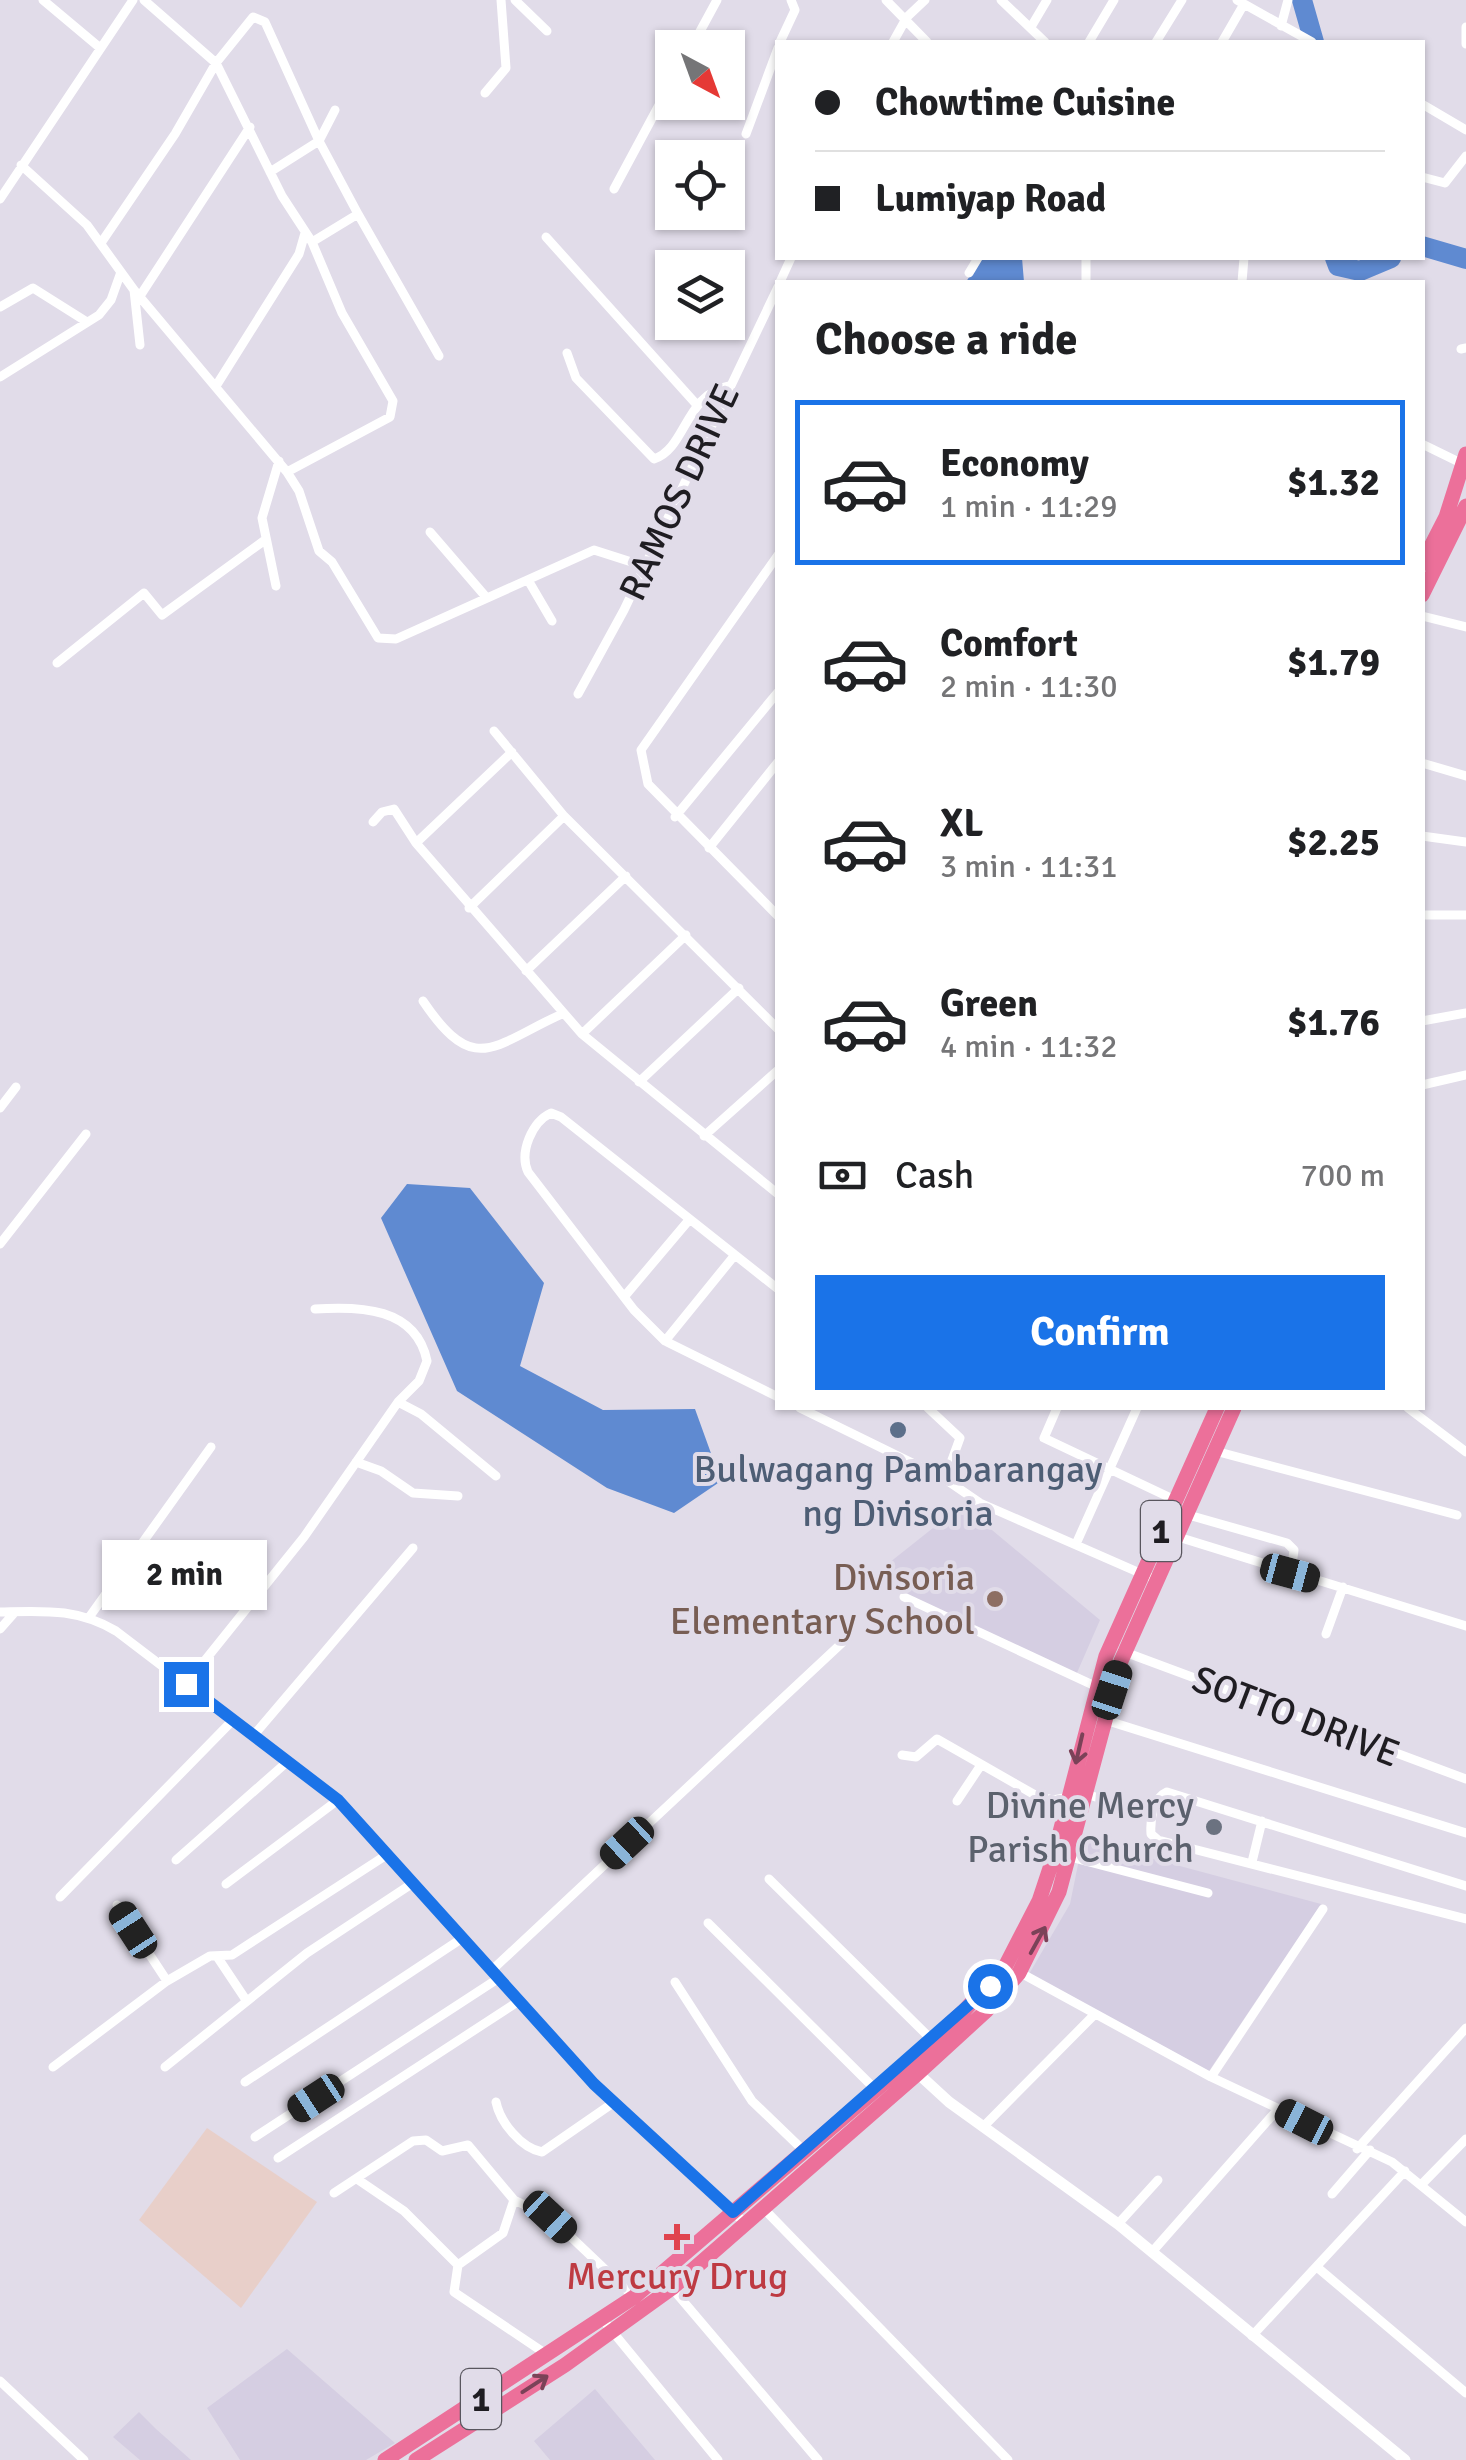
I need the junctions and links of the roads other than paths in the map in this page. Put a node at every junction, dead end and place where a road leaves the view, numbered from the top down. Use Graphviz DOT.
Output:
graph roads {
  1 [pos="42,0"];
  2 [pos="144,0"];
  3 [pos="501,0"];
  4 [pos="515,0"];
  5 [pos="717,0"];
  6 [pos="791,0"];
  7 [pos="886,0"];
  8 [pos="925,0"];
  9 [pos="1001,0"];
  10 [pos="1047,0"];
  11 [pos="1114,0"];
  12 [pos="1182,0"];
  13 [pos="1288,0"];
  14 [pos="129,1"];
  15 [pos="1241,2"];
  16 [pos="907,17"];
  17 [pos="1281,26"];
  18 [pos="1031,27"];
  19 [pos="1466,28"];
  20 [pos="701,30"];
  21 [pos="547,31"];
  22 [pos="1291,38"];
  23 [pos="781,40"];
  24 [pos="893,40"];
  25 [pos="926,40"];
  26 [pos="1043,40"];
  27 [pos="1090,40"];
  28 [pos="1157,40"];
  29 [pos="1223,40"];
  30 [pos="1466,44"];
  31 [pos="99,47"];
  32 [pos="775,56"];
  33 [pos="216,64"];
  34 [pos="485,93"];
  35 [pos="1425,106"];
  36 [pos="335,110"];
  37 [pos="655,112"];
  38 [pos="250,127"];
  39 [pos="1466,130"];
  40 [pos="746,134"];
  41 [pos="320,141"];
  42 [pos="1466,156"];
  43 [pos="21,165"];
  44 [pos="270,172"];
  45 [pos="1425,178"];
  46 [pos="614,188"];
  47 [pos="0,199"];
  48 [pos="358,214"];
  49 [pos="305,230"];
  50 [pos="546,237"];
  51 [pos="312,242"];
  52 [pos="101,243"];
  53 [pos="977,260"];
  54 [pos="121,272"];
  55 [pos="969,273"];
  56 [pos="137,293"];
  57 [pos="775,293"];
  58 [pos="0,307"];
  59 [pos="86,322"];
  60 [pos="140,344"];
  61 [pos="566,354"];
  62 [pos="438,356"];
  63 [pos="0,377"];
  64 [pos="216,386"];
  65 [pos="729,386"];
  66 [pos="696,405"];
  67 [pos="1425,445"];
  68 [pos="1464,459"];
  69 [pos="279,461"];
  70 [pos="287,472"];
  71 [pos="1466,506"];
  72 [pos="430,532"];
  73 [pos="265,540"];
  74 [pos="1425,558"];
  75 [pos="775,560"];
  76 [pos="644,566"];
  77 [pos="528,580"];
  78 [pos="276,586"];
  79 [pos="1425,590"];
  80 [pos="486,597"];
  81 [pos="1425,617"];
  82 [pos="552,621"];
  83 [pos="1466,627"];
  84 [pos="57,663"];
  85 [pos="578,694"];
  86 [pos="775,696"];
  87 [pos="494,730"];
  88 [pos="512,752"];
  89 [pos="1425,764"];
  90 [pos="775,766"];
  91 [pos="1466,776"];
  92 [pos="564,816"];
  93 [pos="676,816"];
  94 [pos="373,822"];
  95 [pos="1425,836"];
  96 [pos="1466,842"];
  97 [pos="416,843"];
  98 [pos="708,848"];
  99 [pos="626,876"];
  100 [pos="470,908"];
  101 [pos="775,913"];
  102 [pos="1425,915"];
  103 [pos="1466,915"];
  104 [pos="686,934"];
  105 [pos="526,971"];
  106 [pos="739,988"];
  107 [pos="422,1001"];
  108 [pos="562,1014"];
  109 [pos="1466,1014"];
  110 [pos="1425,1021"];
  111 [pos="775,1027"];
  112 [pos="582,1034"];
  113 [pos="775,1073"];
  114 [pos="1466,1075"];
  115 [pos="639,1082"];
  116 [pos="1425,1084"];
  117 [pos="16,1087"];
  118 [pos="0,1108"];
  119 [pos="86,1134"];
  120 [pos="704,1136"];
  121 [pos="775,1192"];
  122 [pos="689,1220"];
  123 [pos="0,1244"];
  124 [pos="734,1256"];
  125 [pos="775,1288"];
  126 [pos="624,1297"];
  127 [pos="315,1308"];
  128 [pos="665,1341"];
  129 [pos="775,1396"];
  130 [pos="398,1402"];
  131 [pos="804,1410"];
  132 [pos="930,1410"];
  133 [pos="1056,1410"];
  134 [pos="1136,1410"];
  135 [pos="1216,1410"];
  136 [pos="1233,1410"];
  137 [pos="1411,1410"];
  138 [pos="212,1447"];
  139 [pos="1215,1451"];
  140 [pos="1466,1452"];
  141 [pos="356,1462"];
  142 [pos="1110,1469"];
  143 [pos="496,1476"];
  144 [pos="945,1479"];
  145 [pos="458,1496"];
  146 [pos="1175,1500"];
  147 [pos="1185,1514"];
  148 [pos="1457,1515"];
  149 [pos="1175,1536"];
  150 [pos="1076,1544"];
  151 [pos="413,1548"];
  152 [pos="1290,1573"];
  153 [pos="1149,1577"];
  154 [pos="1343,1588"];
  155 [pos="904,1596"];
  156 [pos="0,1612"];
  157 [pos="15,1612"];
  158 [pos="90,1616"];
  159 [pos="1466,1626"];
  160 [pos="0,1629"];
  161 [pos="1326,1634"];
  162 [pos="844,1641"];
  163 [pos="1118,1650"];
  164 [pos="186,1684"];
  165 [pos="1094,1686"];
  166 [pos="1103,1719"];
  167 [pos="233,1720"];
  168 [pos="253,1736"];
  169 [pos="902,1755"];
  170 [pos="287,1762"];
  171 [pos="981,1764"];
  172 [pos="1466,1779"];
  173 [pos="1085,1794"];
  174 [pos="1068,1799"];
  175 [pos="338,1800"];
  176 [pos="957,1801"];
  177 [pos="1152,1813"];
  178 [pos="1262,1822"];
  179 [pos="1466,1833"];
  180 [pos="388,1854"];
  181 [pos="1070,1857"];
  182 [pos="176,1860"];
  183 [pos="1252,1862"];
  184 [pos="770,1879"];
  185 [pos="412,1882"];
  186 [pos="226,1884"];
  187 [pos="1466,1886"];
  188 [pos="1208,1893"];
  189 [pos="60,1896"];
  190 [pos="116,1905"];
  191 [pos="1323,1909"];
  192 [pos="1466,1919"];
  193 [pos="708,1923"];
  194 [pos="462,1939"];
  195 [pos="218,1958"];
  196 [pos="1013,1969"];
  197 [pos="496,1974"];
  198 [pos="167,1981"];
  199 [pos="675,1982"];
  200 [pos="246,2000"];
  201 [pos="519,2000"];
  202 [pos="1094,2016"];
  203 [pos="1466,2028"];
  204 [pos="932,2040"];
  205 [pos="53,2067"];
  206 [pos="165,2067"];
  207 [pos="912,2068"];
  208 [pos="1211,2078"];
  209 [pos="245,2082"];
  210 [pos="876,2090"];
  211 [pos="496,2102"];
  212 [pos="613,2103"];
  213 [pos="1278,2108"];
  214 [pos="983,2127"];
  215 [pos="255,2137"];
  216 [pos="1466,2139"];
  217 [pos="1357,2149"];
  218 [pos="1370,2150"];
  219 [pos="804,2151"];
  220 [pos="278,2158"];
  221 [pos="1405,2170"];
  222 [pos="358,2179"];
  223 [pos="1158,2180"];
  224 [pos="1422,2184"];
  225 [pos="334,2194"];
  226 [pos="1332,2194"];
  227 [pos="514,2200"];
  228 [pos="764,2210"];
  229 [pos="733,2212"];
  230 [pos="1466,2222"];
  231 [pos="1118,2224"];
  232 [pos="747,2225"];
  233 [pos="1152,2252"];
  234 [pos="458,2265"];
  235 [pos="1318,2268"];
  236 [pos="672,2288"];
  237 [pos="634,2297"];
  238 [pos="608,2326"];
  239 [pos="1252,2336"];
  240 [pos="549,2356"];
  241 [pos="0,2382"];
  242 [pos="1466,2393"];
  243 [pos="84,2460"];
  244 [pos="385,2460"];
  245 [pos="416,2460"];
  246 [pos="718,2460"];
  247 [pos="818,2460"];
  248 [pos="1008,2460"];
  249 [pos="1405,2460"];
  1 -- 31 [label="street"];
  2 -- 33 [label="street"];
  3 -- 34 [label="street"];
  4 -- 21 [label="street"];
  5 -- 20 [label="street"];
  6 -- 23 [label="street"];
  7 -- 16 [label="street"];
  8 -- 16 [label="street"];
  9 -- 18 [label="street"];
  10 -- 18 [label="street"];
  11 -- 27 [label="street"];
  12 -- 28 [label="street"];
  13 -- 17 [label="street"];
  14 -- 31 [label="street"];
  15 -- 17 [label="street"];
  15 -- 29 [label="street"];
  16 -- 24 [label="street"];
  16 -- 25 [label="street"];
  17 -- 22 [label="street"];
  18 -- 26 [label="street"];
  19 -- 30 [label="street"];
  31 -- 43 [label="street"];
  32 -- 40 [label="street"];
  33 -- 38 [label="street"];
  33 -- 41 [label="street"];
  33 -- 52 [label="street"];
  35 -- 39 [label="street"];
  36 -- 41 [label="street"];
  37 -- 46 [label="street"];
  38 -- 44 [label="street"];
  38 -- 56 [label="street"];
  41 -- 44 [label="street"];
  41 -- 48 [label="street"];
  42 -- 45 [label="street"];
  43 -- 47 [label="street"];
  43 -- 52 [label="street"];
  44 -- 49 [label="street"];
  48 -- 51 [label="street"];
  48 -- 62 [label="street"];
  49 -- 51 [label="street"];
  49 -- 64 [label="street"];
  50 -- 66 [label="street"];
  51 -- 70 [label="street"];
  52 -- 54 [label="street"];
  53 -- 55 [label="street"];
  54 -- 56 [label="street"];
  54 -- 59 [label="street"];
  56 -- 60 [label="street"];
  56 -- 64 [label="street"];
  57 -- 65 [label="street, RAMOS DRIVE"];
  58 -- 59 [label="street"];
  59 -- 63 [label="street"];
  61 -- 66 [label="street"];
  64 -- 69 [label="street"];
  65 -- 66 [label="street"];
  65 -- 76 [label="street, RAMOS DRIVE"];
  67 -- 68 [label="street"];
  68 -- 74 [label="highway"];
  69 -- 70 [label="street"];
  69 -- 73 [label="street"];
  70 -- 80 [label="street"];
  71 -- 79 [label="highway"];
  72 -- 80 [label="street"];
  73 -- 78 [label="street"];
  73 -- 84 [label="street"];
  75 -- 93 [label="street"];
  76 -- 77 [label="street"];
  76 -- 85 [label="street, RAMOS DRIVE"];
  77 -- 80 [label="street"];
  77 -- 82 [label="street"];
  81 -- 83 [label="street"];
  86 -- 93 [label="street"];
  87 -- 88 [label="street"];
  88 -- 92 [label="street"];
  88 -- 97 [label="street"];
  89 -- 91 [label="street"];
  90 -- 98 [label="street"];
  92 -- 99 [label="street"];
  92 -- 100 [label="street"];
  93 -- 98 [label="street"];
  94 -- 97 [label="street"];
  95 -- 96 [label="street"];
  97 -- 100 [label="street"];
  98 -- 101 [label="street"];
  99 -- 104 [label="street"];
  99 -- 105 [label="street"];
  100 -- 105 [label="street"];
  102 -- 103 [label="street"];
  104 -- 106 [label="street"];
  104 -- 112 [label="street"];
  105 -- 108 [label="street"];
  106 -- 111 [label="street"];
  106 -- 115 [label="street"];
  107 -- 108 [label="street"];
  108 -- 112 [label="street"];
  109 -- 110 [label="street"];
  112 -- 115 [label="street"];
  113 -- 120 [label="street"];
  114 -- 116 [label="street"];
  115 -- 120 [label="street"];
  117 -- 118 [label="street"];
  119 -- 123 [label="street"];
  120 -- 121 [label="street"];
  122 -- 124 [label="street"];
  122 -- 126 [label="street"];
  122 -- 126 [label="street"];
  124 -- 125 [label="street"];
  124 -- 128 [label="street"];
  126 -- 128 [label="street"];
  127 -- 130 [label="street"];
  128 -- 129 [label="street"];
  130 -- 141 [label="street"];
  130 -- 143 [label="street"];
  131 -- 144 [label="street"];
  132 -- 144 [label="street"];
  133 -- 142 [label="street"];
  134 -- 142 [label="street"];
  135 -- 146 [label="highway, 1"];
  136 -- 139 [label="highway, 1"];
  137 -- 140 [label="street"];
  138 -- 158 [label="street"];
  139 -- 147 [label="highway, 1"];
  139 -- 148 [label="street"];
  141 -- 145 [label="street"];
  141 -- 164 [label="street"];
  142 -- 146 [label="street"];
  142 -- 150 [label="street"];
  144 -- 150 [label="street"];
  146 -- 153 [label="highway, 1"];
  147 -- 149 [label="highway, 1"];
  147 -- 152 [label="street"];
  149 -- 152 [label="street"];
  149 -- 153 [label="highway, 1"];
  150 -- 153 [label="street"];
  151 -- 168 [label="street"];
  152 -- 154 [label="street"];
  153 -- 163 [label="highway, 1"];
  154 -- 159 [label="street"];
  154 -- 161 [label="street"];
  155 -- 165 [label="street"];
  156 -- 157 [label="street"];
  157 -- 158 [label="street"];
  157 -- 160 [label="street"];
  158 -- 164 [label="street"];
  162 -- 197 [label="street"];
  163 -- 165 [label="highway, 1"];
  163 -- 166 [label="highway, 1"];
  163 -- 172 [label="street, SOTTO DRIVE"];
  164 -- 167 [label="street"];
  165 -- 174 [label="highway, 1, one-way"];
  166 -- 173 [label="highway, 1"];
  166 -- 179 [label="street"];
  167 -- 168 [label="street"];
  167 -- 189 [label="street"];
  168 -- 170 [label="street"];
  169 -- 171 [label="street"];
  170 -- 175 [label="street"];
  170 -- 182 [label="street"];
  171 -- 174 [label="street"];
  171 -- 176 [label="street"];
  173 -- 174 [label="street"];
  173 -- 177 [label="street"];
  173 -- 181 [label="highway, 1"];
  174 -- 196 [label="highway, 1"];
  175 -- 180 [label="street"];
  175 -- 186 [label="street"];
  177 -- 178 [label="street"];
  177 -- 183 [label="street"];
  178 -- 183 [label="street"];
  178 -- 187 [label="street"];
  180 -- 185 [label="street"];
  180 -- 195 [label="street"];
  181 -- 188 [label="street"];
  196 -- 181 [label="highway, 1, one-way"];
  183 -- 192 [label="street"];
  184 -- 204 [label="street"];
  185 -- 194 [label="street"];
  185 -- 200 [label="street"];
  190 -- 198 [label="street"];
  191 -- 208 [label="street"];
  193 -- 210 [label="street"];
  194 -- 197 [label="street"];
  194 -- 209 [label="street"];
  195 -- 198 [label="street"];
  195 -- 200 [label="street"];
  196 -- 202 [label="street"];
  196 -- 204 [label="highway, 1"];
  196 -- 207 [label="highway, 1"];
  197 -- 201 [label="street"];
  197 -- 215 [label="street"];
  198 -- 205 [label="street"];
  199 -- 219 [label="street"];
  200 -- 206 [label="street"];
  201 -- 212 [label="street"];
  201 -- 220 [label="street"];
  202 -- 208 [label="street"];
  202 -- 214 [label="street"];
  203 -- 217 [label="street"];
  204 -- 207 [label="highway, 1"];
  207 -- 210 [label="highway, 1"];
  207 -- 214 [label="street"];
  207 -- 228 [label="highway, 1"];
  208 -- 213 [label="street"];
  210 -- 219 [label="highway, 1"];
  211 -- 212 [label="street"];
  212 -- 229 [label="street"];
  213 -- 217 [label="street"];
  213 -- 233 [label="street"];
  214 -- 231 [label="street"];
  216 -- 224 [label="street"];
  217 -- 218 [label="street"];
  218 -- 221 [label="street"];
  218 -- 226 [label="street"];
  219 -- 229 [label="highway, 1"];
  221 -- 224 [label="street"];
  221 -- 235 [label="street"];
  222 -- 225 [label="street"];
  222 -- 227 [label="street"];
  222 -- 234 [label="street"];
  223 -- 231 [label="street"];
  224 -- 230 [label="street"];
  227 -- 234 [label="street"];
  227 -- 237 [label="street"];
  228 -- 232 [label="highway, 1"];
  228 -- 248 [label="street"];
  229 -- 232 [label="street"];
  229 -- 237 [label="highway, 1"];
  231 -- 233 [label="street"];
  232 -- 236 [label="highway, 1"];
  233 -- 239 [label="street"];
  234 -- 240 [label="street"];
  235 -- 239 [label="street"];
  235 -- 242 [label="street"];
  236 -- 238 [label="highway, 1"];
  236 -- 247 [label="street"];
  237 -- 238 [label="highway, 1"];
  238 -- 240 [label="highway, 1"];
  245 -- 238 [label="highway, 1, one-way"];
  238 -- 246 [label="street"];
  239 -- 249 [label="street"];
  240 -- 244 [label="highway, 1"];
  241 -- 243 [label="street"];
}
